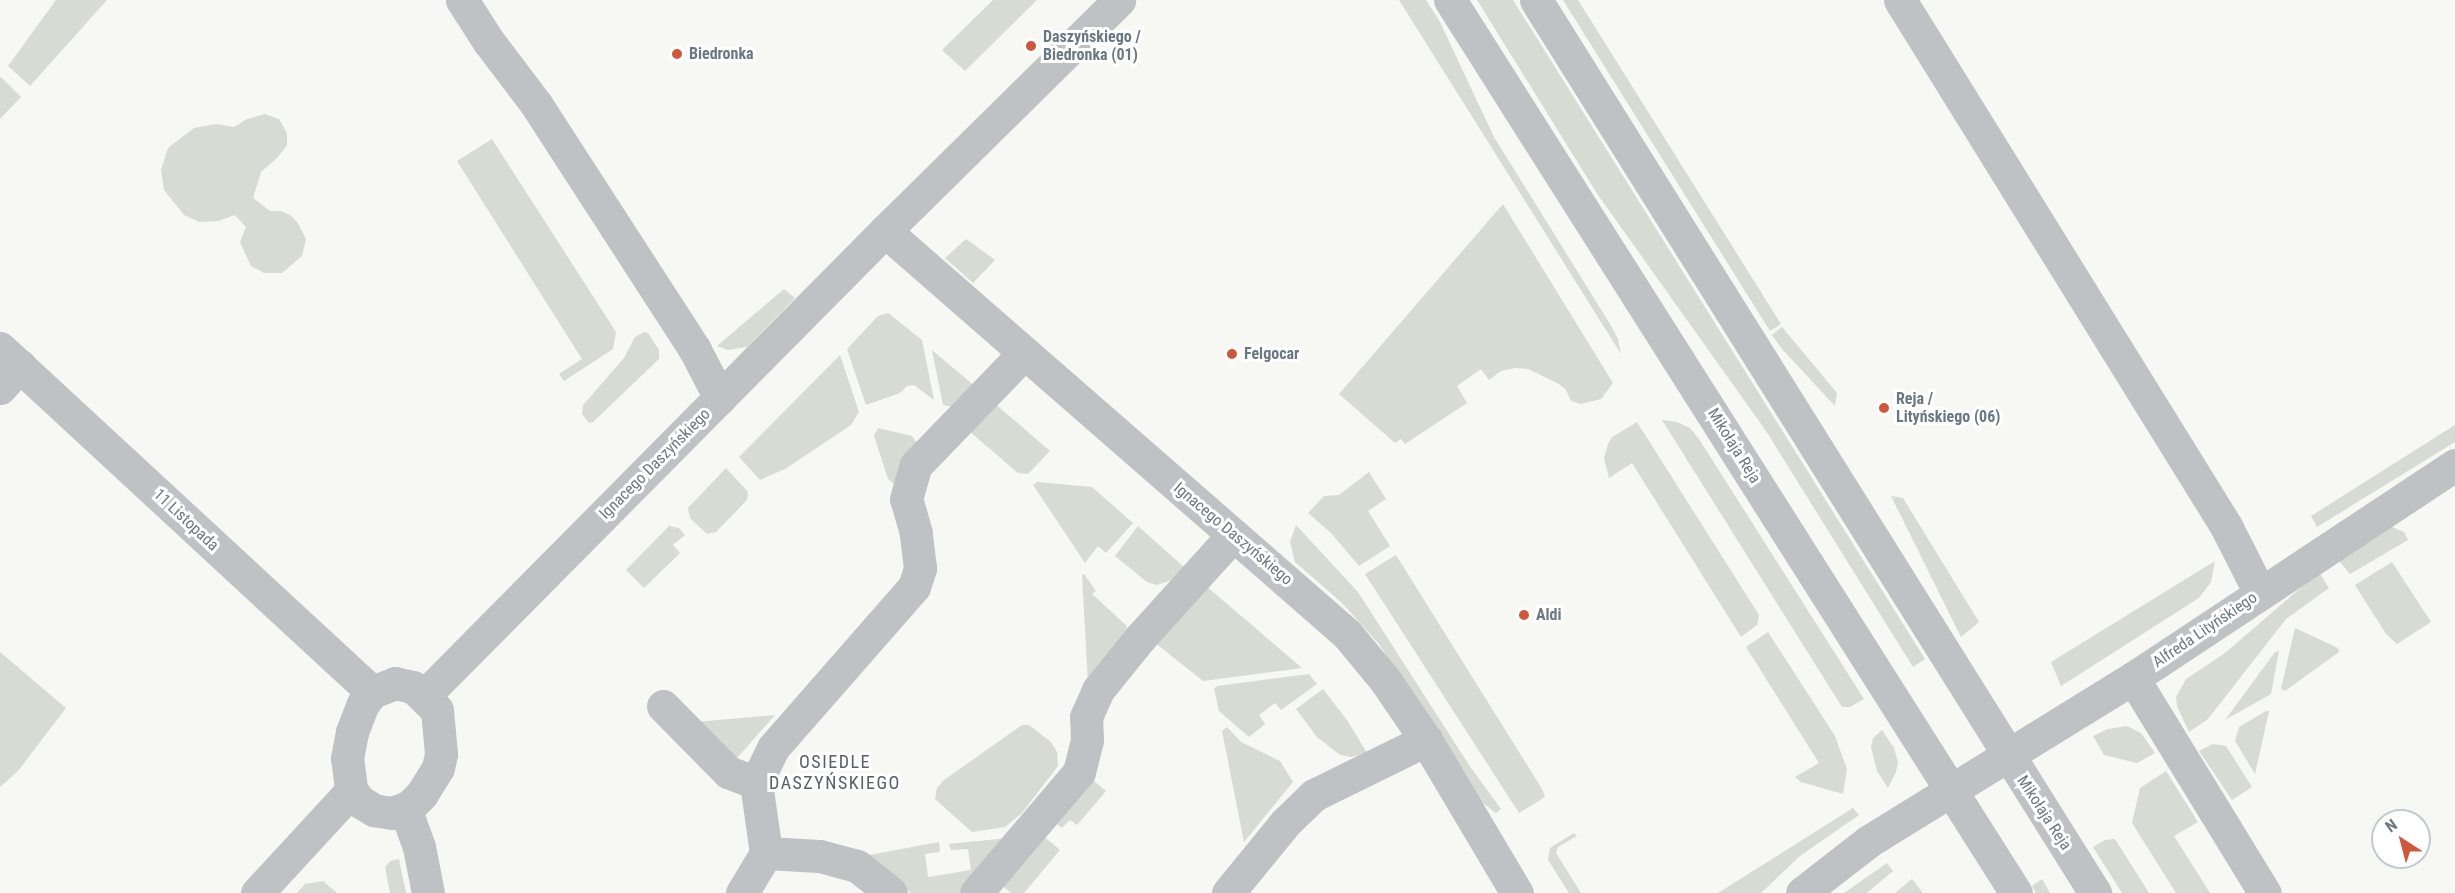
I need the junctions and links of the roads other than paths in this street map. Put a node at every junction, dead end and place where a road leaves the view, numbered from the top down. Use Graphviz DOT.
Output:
graph roads {
  1 [pos="462,0"];
  2 [pos="1119,0"];
  3 [pos="1450,0"];
  4 [pos="1536,0"];
  5 [pos="1913,5"];
  6 [pos="885,231"];
  7 [pos="1024,353"];
  8 [pos="7,367"];
  9 [pos="720,398"];
  10 [pos="2455,465"];
  11 [pos="1233,535"];
  12 [pos="2260,593"];
  13 [pos="2133,678"];
  14 [pos="372,692"];
  15 [pos="424,696"];
  16 [pos="663,706"];
  17 [pos="1426,740"];
  18 [pos="2007,756"];
  19 [pos="756,783"];
  20 [pos="352,790"];
  21 [pos="1952,790"];
  22 [pos="405,808"];
  23 [pos="766,854"];
  24 [pos="257,893"];
  25 [pos="428,893"];
  26 [pos="742,893"];
  27 [pos="891,893"];
  28 [pos="976,893"];
  29 [pos="1228,893"];
  30 [pos="1517,893"];
  31 [pos="1802,893"];
  32 [pos="2016,893"];
  33 [pos="2095,893"];
  34 [pos="2265,893"];
  1 -- 9 [label="street"];
  2 -- 6 [label="street, Ignacego Daszyńskiego"];
  3 -- 21 [label="street, Mikołaja Reja"];
  4 -- 18 [label="street, Mikołaja Reja"];
  5 -- 12 [label="street"];
  6 -- 7 [label="street, Ignacego Daszyńskiego"];
  6 -- 9 [label="street, Ignacego Daszyńskiego"];
  7 -- 11 [label="street, Ignacego Daszyńskiego"];
  7 -- 19 [label="street"];
  8 -- 14 [label="street, 11 Listopada"];
  9 -- 15 [label="street, Ignacego Daszyńskiego"];
  10 -- 12 [label="street, Alfreda Lityńskiego"];
  11 -- 17 [label="street, Ignacego Daszyńskiego"];
  11 -- 28 [label="street"];
  12 -- 13 [label="street, Alfreda Lityńskiego"];
  13 -- 18 [label="street, Alfreda Lityńskiego"];
  13 -- 34 [label="street"];
  14 -- 15 [label="street"];
  14 -- 20 [label="street"];
  15 -- 22 [label="street"];
  16 -- 19 [label="street"];
  17 -- 29 [label="street"];
  17 -- 30 [label="street, Ignacego Daszyńskiego"];
  18 -- 21 [label="street, Alfreda Lityńskiego"];
  18 -- 33 [label="street, Mikołaja Reja"];
  19 -- 23 [label="street"];
  20 -- 22 [label="street"];
  20 -- 24 [label="street"];
  21 -- 31 [label="street, Alfreda Lityńskiego"];
  21 -- 32 [label="street, Mikołaja Reja"];
  22 -- 25 [label="street"];
  23 -- 26 [label="street"];
  23 -- 27 [label="street"];
}
